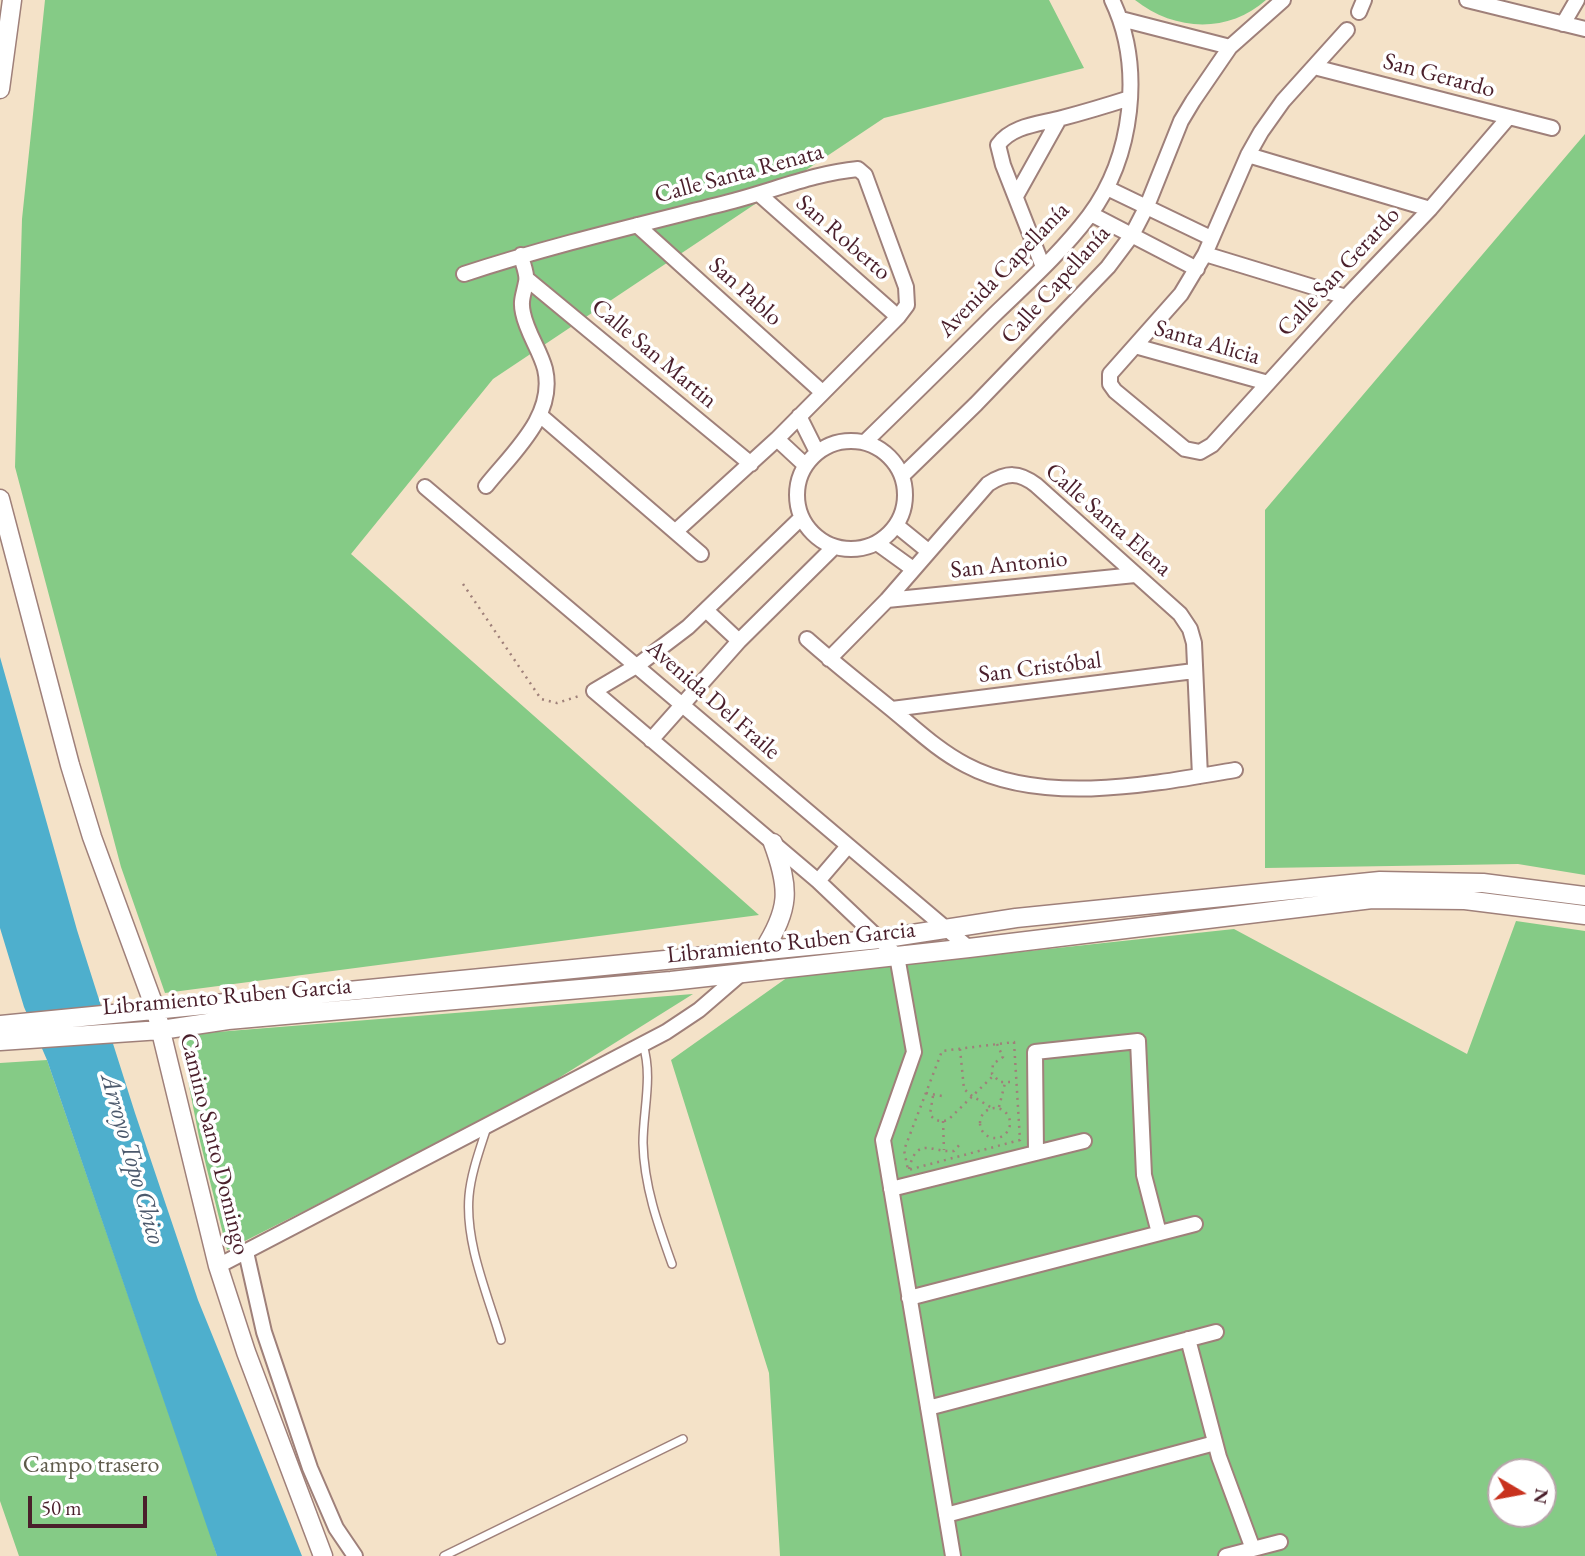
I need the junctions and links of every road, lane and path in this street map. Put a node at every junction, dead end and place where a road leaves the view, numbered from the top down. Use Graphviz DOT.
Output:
graph roads {
  1 [pos="12,0"];
  2 [pos="1112,0"];
  3 [pos="1283,0"];
  4 [pos="1466,0"];
  5 [pos="1577,0"];
  6 [pos="1121,19"];
  7 [pos="1563,24"];
  8 [pos="1585,29"];
  9 [pos="1347,30"];
  10 [pos="1230,47"];
  11 [pos="1314,67"];
  12 [pos="0,89"];
  13 [pos="1130,98"];
  14 [pos="1508,118"];
  15 [pos="1059,119"];
  16 [pos="1552,128"];
  17 [pos="1248,155"];
  18 [pos="1107,188"];
  19 [pos="759,194"];
  20 [pos="1016,196"];
  21 [pos="1147,206"];
  22 [pos="1430,209"];
  23 [pos="1091,214"];
  24 [pos="637,225"];
  25 [pos="1132,235"];
  26 [pos="1211,238"];
  27 [pos="1205,254"];
  28 [pos="521,256"];
  29 [pos="1043,267"];
  30 [pos="1197,269"];
  31 [pos="464,274"];
  32 [pos="527,279"];
  33 [pos="1346,297"];
  34 [pos="898,317"];
  35 [pos="1135,346"];
  36 [pos="1268,383"];
  37 [pos="822,392"];
  38 [pos="541,416"];
  39 [pos="799,416"];
  40 [pos="777,439"];
  41 [pos="865,442"];
  42 [pos="817,452"];
  43 [pos="751,464"];
  44 [pos="806,465"];
  45 [pos="902,476"];
  46 [pos="486,486"];
  47 [pos="425,487"];
  48 [pos="0,499"];
  49 [pos="801,518"];
  50 [pos="897,525"];
  51 [pos="676,531"];
  52 [pos="877,543"];
  53 [pos="833,548"];
  54 [pos="928,551"];
  55 [pos="701,554"];
  56 [pos="913,569"];
  57 [pos="1135,575"];
  58 [pos="463,584"];
  59 [pos="887,600"];
  60 [pos="706,611"];
  61 [pos="807,639"];
  62 [pos="739,641"];
  63 [pos="829,659"];
  64 [pos="638,665"];
  65 [pos="1194,671"];
  66 [pos="594,691"];
  67 [pos="684,705"];
  68 [pos="892,709"];
  69 [pos="651,740"];
  70 [pos="1235,770"];
  71 [pos="1200,776"];
  72 [pos="773,843"];
  73 [pos="848,846"];
  74 [pos="818,881"];
  75 [pos="1585,896"];
  76 [pos="1585,915"];
  77 [pos="947,929"];
  78 [pos="880,939"];
  79 [pos="969,948"];
  80 [pos="763,951"];
  81 [pos="897,956"];
  82 [pos="743,972"];
  83 [pos="153,1003"];
  84 [pos="0,1025"];
  85 [pos="161,1030"];
  86 [pos="27,1031"];
  87 [pos="0,1041"];
  88 [pos="997,1044"];
  89 [pos="643,1045"];
  90 [pos="960,1049"];
  91 [pos="993,1076"];
  92 [pos="926,1093"];
  93 [pos="933,1096"];
  94 [pos="942,1096"];
  95 [pos="972,1097"];
  96 [pos="992,1108"];
  97 [pos="999,1108"];
  98 [pos="943,1121"];
  99 [pos="487,1126"];
  100 [pos="1084,1141"];
  101 [pos="961,1143"];
  102 [pos="944,1151"];
  103 [pos="1036,1153"];
  104 [pos="908,1170"];
  105 [pos="891,1189"];
  106 [pos="1195,1224"];
  107 [pos="1159,1233"];
  108 [pos="246,1252"];
  109 [pos="672,1264"];
  110 [pos="218,1266"];
  111 [pos="909,1298"];
  112 [pos="1216,1332"];
  113 [pos="1188,1339"];
  114 [pos="501,1340"];
  115 [pos="928,1408"];
  116 [pos="683,1439"];
  117 [pos="1215,1444"];
  118 [pos="946,1515"];
  119 [pos="1280,1542"];
  120 [pos="1253,1549"];
  121 [pos="323,1556"];
  122 [pos="355,1556"];
  123 [pos="444,1556"];
  124 [pos="953,1556"];
  125 [pos="1226,1556"];
  1 -- 12 [label="street"];
  2 -- 6 [label="street, Avenida Capellanía"];
  3 -- 10 [label="street, Calle Capellanía"];
  4 -- 7 [label="street"];
  5 -- 7 [label="street"];
  6 -- 10 [label="street"];
  6 -- 13 [label="street, Avenida Capellanía"];
  7 -- 8 [label="street"];
  9 -- 11 [label="street"];
  10 -- 21 [label="street, Calle Capellanía"];
  11 -- 14 [label="street, San Gerardo"];
  11 -- 17 [label="street"];
  13 -- 15 [label="street"];
  13 -- 18 [label="street, Avenida Capellanía"];
  14 -- 16 [label="street, San Gerardo"];
  14 -- 22 [label="street, Calle San Gerardo"];
  15 -- 20 [label="street"];
  15 -- 20 [label="street"];
  17 -- 22 [label="street"];
  17 -- 26 [label="street"];
  18 -- 21 [label="street"];
  18 -- 23 [label="street, Avenida Capellanía"];
  19 -- 24 [label="street, Calle Santa Renata"];
  19 -- 34 [label="street, San Roberto"];
  19 -- 34 [label="street, Calle Santa Renata"];
  20 -- 29 [label="street"];
  21 -- 25 [label="street, Calle Capellanía"];
  21 -- 26 [label="street"];
  22 -- 33 [label="street, Calle San Gerardo"];
  23 -- 25 [label="street"];
  23 -- 29 [label="street, Avenida Capellanía"];
  24 -- 28 [label="street, Calle Santa Renata"];
  24 -- 37 [label="street, San Pablo"];
  25 -- 30 [label="street"];
  25 -- 45 [label="street, Calle Capellanía"];
  26 -- 27 [label="street"];
  27 -- 30 [label="street"];
  27 -- 33 [label="street"];
  28 -- 31 [label="street, Calle Santa Renata"];
  28 -- 32 [label="street"];
  29 -- 41 [label="street, Avenida Capellanía"];
  30 -- 35 [label="street"];
  32 -- 38 [label="street"];
  32 -- 43 [label="street, Calle San Martin"];
  33 -- 36 [label="street, Calle San Gerardo"];
  34 -- 37 [label="street"];
  35 -- 36 [label="street, Santa Alicia"];
  35 -- 36 [label="street, Calle San Gerardo"];
  37 -- 39 [label="street"];
  38 -- 46 [label="street"];
  38 -- 51 [label="street"];
  39 -- 40 [label="street"];
  39 -- 42 [label="street"];
  40 -- 43 [label="street"];
  40 -- 44 [label="street"];
  41 -- 42 [label="street"];
  41 -- 45 [label="street"];
  42 -- 44 [label="street"];
  43 -- 51 [label="street"];
  44 -- 49 [label="street"];
  45 -- 50 [label="street"];
  47 -- 64 [label="street, Avenida Del Fraile"];
  48 -- 83 [label="street, Camino Santo Domingo"];
  49 -- 53 [label="street"];
  49 -- 60 [label="street"];
  50 -- 52 [label="street"];
  50 -- 54 [label="street"];
  51 -- 55 [label="street"];
  52 -- 53 [label="street"];
  52 -- 56 [label="street"];
  53 -- 62 [label="street"];
  54 -- 56 [label="street, Calle Santa Elena"];
  54 -- 57 [label="street, Calle Santa Elena"];
  56 -- 59 [label="street, Calle Santa Elena"];
  57 -- 59 [label="street, San Antonio"];
  57 -- 65 [label="street, Calle Santa Elena"];
  58 -- 66 [label="path"];
  59 -- 63 [label="street, Calle Santa Elena"];
  60 -- 62 [label="street"];
  60 -- 64 [label="street"];
  61 -- 63 [label="street"];
  62 -- 67 [label="street"];
  63 -- 68 [label="street"];
  64 -- 66 [label="street"];
  64 -- 67 [label="street, Avenida Del Fraile"];
  65 -- 68 [label="street, San Cristóbal"];
  65 -- 71 [label="street, Calle Santa Elena"];
  66 -- 69 [label="street"];
  67 -- 69 [label="street"];
  67 -- 73 [label="street, Avenida Del Fraile"];
  68 -- 71 [label="street"];
  69 -- 72 [label="street"];
  70 -- 71 [label="street"];
  72 -- 74 [label="street"];
  72 -- 80 [label="street"];
  73 -- 74 [label="street"];
  73 -- 77 [label="street, Avenida Del Fraile"];
  74 -- 78 [label="street"];
  75 -- 77 [label="street, Libramiento Ruben Garcia"];
  76 -- 79 [label="street, Libramiento Ruben Garcia"];
  77 -- 78 [label="street, Libramiento Ruben Garcia"];
  77 -- 79 [label="street, Avenida Del Fraile"];
  78 -- 80 [label="street, Libramiento Ruben Garcia"];
  78 -- 81 [label="street"];
  79 -- 81 [label="street, Libramiento Ruben Garcia"];
  80 -- 83 [label="street, Libramiento Ruben Garcia"];
  81 -- 82 [label="street, Libramiento Ruben Garcia"];
  81 -- 105 [label="street"];
  82 -- 85 [label="street, Libramiento Ruben Garcia"];
  82 -- 89 [label="street"];
  83 -- 85 [label="street, Camino Santo Domingo"];
  83 -- 86 [label="street, Libramiento Ruben Garcia"];
  84 -- 86 [label="street, Libramiento Ruben Garcia"];
  85 -- 86 [label="street, Libramiento Ruben Garcia"];
  85 -- 110 [label="street, Camino Santo Domingo"];
  86 -- 87 [label="street, Libramiento Ruben Garcia"];
  88 -- 90 [label="path"];
  88 -- 91 [label="path"];
  88 -- 104 [label="path"];
  89 -- 99 [label="street"];
  89 -- 109 [label="lane"];
  90 -- 92 [label="path"];
  90 -- 95 [label="path"];
  91 -- 95 [label="path"];
  91 -- 97 [label="path"];
  92 -- 93 [label="path"];
  92 -- 104 [label="path"];
  93 -- 94 [label="path"];
  93 -- 98 [label="path"];
  95 -- 96 [label="path"];
  95 -- 98 [label="path"];
  96 -- 97 [label="path"];
  96 -- 97 [label="path"];
  98 -- 102 [label="path"];
  99 -- 108 [label="street"];
  99 -- 114 [label="lane"];
  100 -- 103 [label="street"];
  101 -- 102 [label="path"];
  102 -- 104 [label="path"];
  103 -- 105 [label="street"];
  103 -- 107 [label="street"];
  105 -- 111 [label="street"];
  106 -- 107 [label="street"];
  107 -- 111 [label="street"];
  108 -- 110 [label="street"];
  108 -- 122 [label="street"];
  110 -- 121 [label="street, Camino Santo Domingo"];
  111 -- 115 [label="street"];
  112 -- 113 [label="street"];
  113 -- 115 [label="street"];
  113 -- 117 [label="street"];
  115 -- 118 [label="street"];
  116 -- 123 [label="lane"];
  117 -- 118 [label="street"];
  117 -- 120 [label="street"];
  118 -- 124 [label="street"];
  119 -- 120 [label="street"];
  120 -- 125 [label="street"];
}
